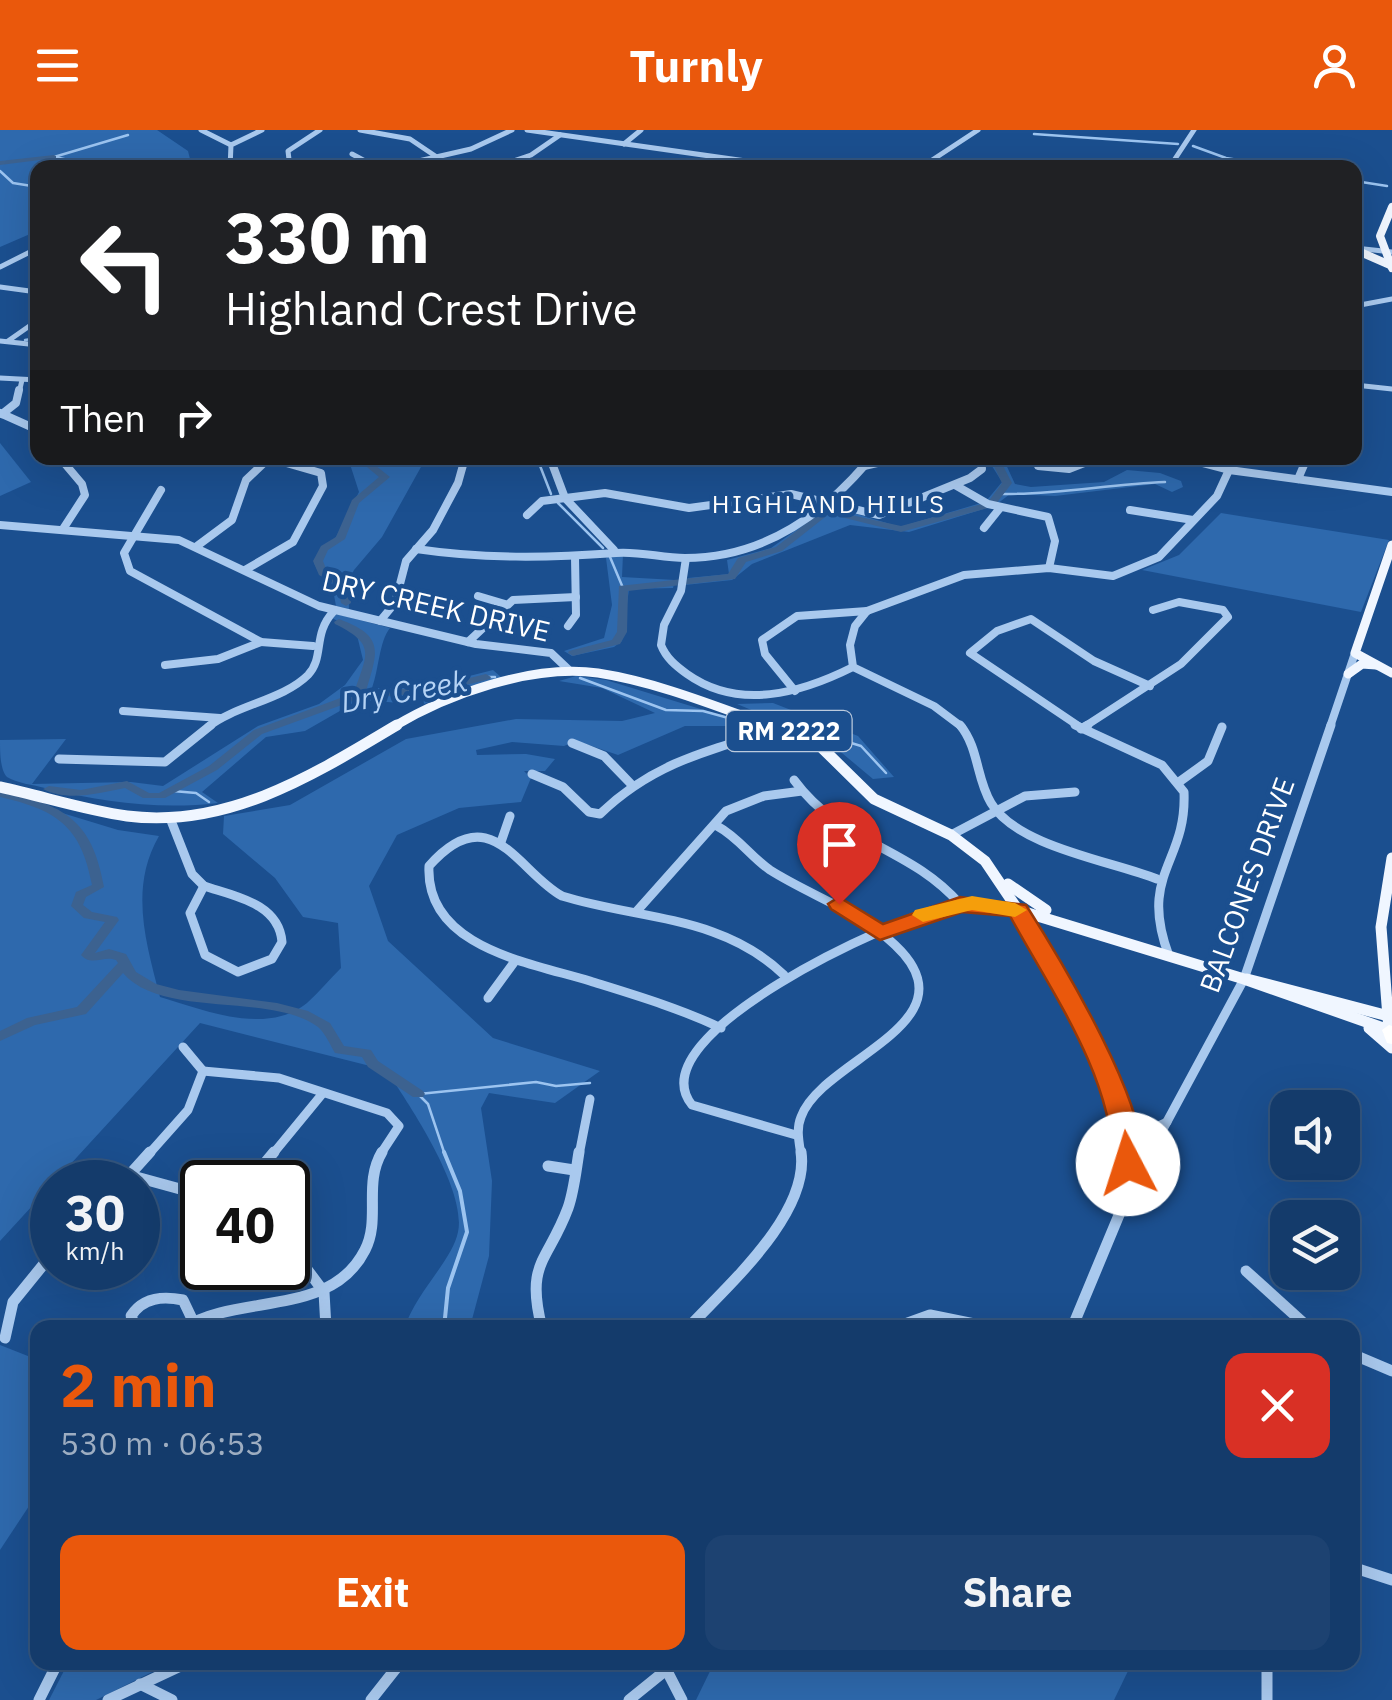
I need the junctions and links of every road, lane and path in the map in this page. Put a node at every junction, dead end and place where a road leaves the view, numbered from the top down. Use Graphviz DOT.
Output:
graph roads {
  1 [pos="201,130"];
  2 [pos="262,130"];
  3 [pos="320,130"];
  4 [pos="360,130"];
  5 [pos="512,130"];
  6 [pos="526,130"];
  7 [pos="641,130"];
  8 [pos="978,130"];
  9 [pos="1194,130"];
  10 [pos="560,135"];
  11 [pos="624,144"];
  12 [pos="231,145"];
  13 [pos="352,154"];
  14 [pos="436,156"];
  15 [pos="230,160"];
  16 [pos="289,160"];
  17 [pos="363,160"];
  18 [pos="420,160"];
  19 [pos="442,160"];
  20 [pos="516,160"];
  21 [pos="738,160"];
  22 [pos="932,160"];
  23 [pos="1174,160"];
  24 [pos="1392,207"];
  25 [pos="1362,250"];
  26 [pos="30,252"];
  27 [pos="1388,252"];
  28 [pos="1362,253"];
  29 [pos="0,267"];
  30 [pos="1391,267"];
  31 [pos="0,287"];
  32 [pos="30,291"];
  33 [pos="1392,301"];
  34 [pos="1362,306"];
  35 [pos="30,325"];
  36 [pos="4,341"];
  37 [pos="30,344"];
  38 [pos="0,378"];
  39 [pos="22,380"];
  40 [pos="30,380"];
  41 [pos="1362,386"];
  42 [pos="1375,387"];
  43 [pos="1392,389"];
  44 [pos="1,414"];
  45 [pos="30,427"];
  46 [pos="65,465"];
  47 [pos="261,465"];
  48 [pos="296,465"];
  49 [pos="463,465"];
  50 [pos="553,465"];
  51 [pos="860,465"];
  52 [pos="982,465"];
  53 [pos="1049,465"];
  54 [pos="1081,465"];
  55 [pos="1210,465"];
  56 [pos="1304,465"];
  57 [pos="1229,470"];
  58 [pos="1298,479"];
  59 [pos="955,485"];
  60 [pos="161,490"];
  61 [pos="1392,492"];
  62 [pos="565,498"];
  63 [pos="827,503"];
  64 [pos="1000,508"];
  65 [pos="1130,510"];
  66 [pos="527,515"];
  67 [pos="1193,520"];
  68 [pos="0,526"];
  69 [pos="984,528"];
  70 [pos="63,529"];
  71 [pos="137,534"];
  72 [pos="1392,545"];
  73 [pos="197,546"];
  74 [pos="416,549"];
  75 [pos="614,550"];
  76 [pos="575,557"];
  77 [pos="686,558"];
  78 [pos="1049,568"];
  79 [pos="246,570"];
  80 [pos="478,596"];
  81 [pos="576,598"];
  82 [pos="504,604"];
  83 [pos="1153,610"];
  84 [pos="334,611"];
  85 [pos="867,611"];
  86 [pos="380,621"];
  87 [pos="568,626"];
  88 [pos="261,642"];
  89 [pos="468,642"];
  90 [pos="313,646"];
  91 [pos="1355,653"];
  92 [pos="165,665"];
  93 [pos="853,668"];
  94 [pos="570,671"];
  95 [pos="1389,671"];
  96 [pos="1348,674"];
  97 [pos="1150,686"];
  98 [pos="795,691"];
  99 [pos="123,712"];
  100 [pos="220,718"];
  101 [pos="1222,727"];
  102 [pos="783,728"];
  103 [pos="1081,728"];
  104 [pos="572,743"];
  105 [pos="59,758"];
  106 [pos="532,774"];
  107 [pos="794,780"];
  108 [pos="1179,782"];
  109 [pos="632,784"];
  110 [pos="0,787"];
  111 [pos="802,791"];
  112 [pos="1075,792"];
  113 [pos="994,808"];
  114 [pos="510,816"];
  115 [pos="170,818"];
  116 [pos="717,826"];
  117 [pos="951,835"];
  118 [pos="501,842"];
  119 [pos="1392,858"];
  120 [pos="1000,878"];
  121 [pos="1158,879"];
  122 [pos="204,886"];
  123 [pos="960,904"];
  124 [pos="1018,910"];
  125 [pos="636,912"];
  126 [pos="880,933"];
  127 [pos="1093,933"];
  128 [pos="1170,956"];
  129 [pos="515,961"];
  130 [pos="784,975"];
  131 [pos="1244,979"];
  132 [pos="1384,995"];
  133 [pos="488,998"];
  134 [pos="1354,1012"];
  135 [pos="1390,1026"];
  136 [pos="721,1028"];
  137 [pos="184,1047"];
  138 [pos="1392,1048"];
  139 [pos="203,1070"];
  140 [pos="322,1093"];
  141 [pos="590,1099"];
  142 [pos="1172,1117"];
  143 [pos="1125,1124"];
  144 [pos="1164,1133"];
  145 [pos="796,1135"];
  146 [pos="1128,1151"];
  147 [pos="143,1160"];
  148 [pos="267,1160"];
  149 [pos="548,1166"];
  150 [pos="574,1170"];
  151 [pos="1124,1202"];
  152 [pos="1246,1270"];
  153 [pos="310,1273"];
  154 [pos="30,1279"];
  155 [pos="324,1292"];
  156 [pos="133,1320"];
  157 [pos="187,1320"];
  158 [pos="205,1320"];
  159 [pos="326,1320"];
  160 [pos="540,1320"];
  161 [pos="695,1320"];
  162 [pos="908,1320"];
  163 [pos="960,1320"];
  164 [pos="1075,1320"];
  165 [pos="1299,1320"];
  166 [pos="5,1338"];
  167 [pos="1360,1358"];
  168 [pos="1392,1372"];
  169 [pos="1360,1570"];
  170 [pos="1392,1580"];
  171 [pos="54,1670"];
  172 [pos="171,1670"];
  173 [pos="395,1670"];
  174 [pos="666,1670"];
  175 [pos="672,1670"];
  176 [pos="1267,1670"];
  177 [pos="140,1684"];
  178 [pos="39,1700"];
  179 [pos="108,1700"];
  180 [pos="172,1700"];
  181 [pos="371,1700"];
  182 [pos="629,1700"];
  183 [pos="682,1700"];
  184 [pos="1267,1700"];
  1 -- 12 [label="street"];
  2 -- 12 [label="street"];
  3 -- 16 [label="street"];
  4 -- 14 [label="street"];
  5 -- 14 [label="street"];
  6 -- 10 [label="street"];
  7 -- 11 [label="street"];
  8 -- 22 [label="street"];
  9 -- 23 [label="street"];
  10 -- 11 [label="street"];
  10 -- 20 [label="street"];
  11 -- 21 [label="street"];
  12 -- 15 [label="street"];
  13 -- 17 [label="street"];
  14 -- 18 [label="street"];
  14 -- 19 [label="street"];
  24 -- 27 [label="main road"];
  25 -- 27 [label="street"];
  26 -- 29 [label="street"];
  27 -- 30 [label="main road"];
  28 -- 30 [label="main road"];
  31 -- 32 [label="street"];
  33 -- 34 [label="street"];
  35 -- 36 [label="street"];
  36 -- 37 [label="street"];
  38 -- 39 [label="street"];
  39 -- 40 [label="street"];
  39 -- 44 [label="street"];
  41 -- 42 [label="street"];
  42 -- 43 [label="street"];
  44 -- 45 [label="street"];
  46 -- 70 [label="street"];
  47 -- 73 [label="street"];
  48 -- 79 [label="street"];
  49 -- 74 [label="street"];
  50 -- 62 [label="street"];
  51 -- 63 [label="street"];
  52 -- 59 [label="street"];
  53 -- 54 [label="street"];
  55 -- 57 [label="street"];
  56 -- 58 [label="street"];
  57 -- 58 [label="street"];
  57 -- 67 [label="street"];
  58 -- 61 [label="street"];
  59 -- 63 [label="street"];
  59 -- 64 [label="street"];
  60 -- 71 [label="street"];
  62 -- 63 [label="street"];
  62 -- 66 [label="street"];
  62 -- 75 [label="street"];
  63 -- 77 [label="street"];
  64 -- 69 [label="street"];
  64 -- 78 [label="street"];
  65 -- 67 [label="street"];
  67 -- 78 [label="street"];
  68 -- 70 [label="street, DRY CREEK DRIVE"];
  70 -- 71 [label="street, DRY CREEK DRIVE"];
  71 -- 73 [label="street, DRY CREEK DRIVE"];
  71 -- 88 [label="street"];
  72 -- 91 [label="main road, BALCONES DRIVE"];
  73 -- 79 [label="street, DRY CREEK DRIVE"];
  74 -- 76 [label="street"];
  74 -- 86 [label="street"];
  75 -- 76 [label="street"];
  75 -- 77 [label="street"];
  76 -- 81 [label="street"];
  77 -- 98 [label="street"];
  78 -- 85 [label="street"];
  79 -- 84 [label="street, DRY CREEK DRIVE"];
  80 -- 82 [label="street"];
  81 -- 82 [label="street"];
  81 -- 87 [label="street"];
  82 -- 89 [label="street"];
  83 -- 97 [label="street"];
  84 -- 86 [label="street, DRY CREEK DRIVE"];
  84 -- 90 [label="street"];
  85 -- 93 [label="street"];
  85 -- 98 [label="street"];
  86 -- 89 [label="street, DRY CREEK DRIVE"];
  88 -- 90 [label="street"];
  88 -- 92 [label="street"];
  89 -- 94 [label="street, DRY CREEK DRIVE"];
  90 -- 100 [label="street"];
  91 -- 95 [label="main road"];
  91 -- 96 [label="street, BALCONES DRIVE"];
  93 -- 98 [label="street"];
  93 -- 113 [label="street"];
  94 -- 102 [label="main road, RM 2222"];
  94 -- 115 [label="main road, RM 2222"];
  95 -- 96 [label="main road"];
  96 -- 131 [label="street, BALCONES DRIVE"];
  97 -- 103 [label="street"];
  97 -- 103 [label="street"];
  99 -- 100 [label="street"];
  100 -- 105 [label="street"];
  101 -- 108 [label="street"];
  102 -- 109 [label="street"];
  102 -- 117 [label="main road, RM 2222"];
  103 -- 108 [label="street"];
  104 -- 109 [label="street"];
  106 -- 109 [label="street"];
  107 -- 111 [label="street"];
  108 -- 121 [label="street"];
  110 -- 115 [label="main road, RM 2222"];
  111 -- 116 [label="street"];
  111 -- 123 [label="street"];
  112 -- 113 [label="street"];
  113 -- 117 [label="street"];
  113 -- 121 [label="street"];
  114 -- 118 [label="street"];
  115 -- 122 [label="street"];
  116 -- 125 [label="street"];
  116 -- 126 [label="street"];
  117 -- 120 [label="main road, RM 2222"];
  118 -- 125 [label="street"];
  118 -- 129 [label="street"];
  119 -- 132 [label="main road"];
  120 -- 124 [label="main road, RM 2222"];
  120 -- 127 [label="main road, RM 2222"];
  121 -- 128 [label="street"];
  122 -- 122 [label="street"];
  123 -- 124 [label="street"];
  123 -- 126 [label="street"];
  124 -- 127 [label="main road, RM 2222"];
  124 -- 143 [label="street"];
  125 -- 130 [label="street"];
  126 -- 130 [label="street"];
  126 -- 145 [label="street"];
  127 -- 128 [label="main road, RM 2222"];
  128 -- 131 [label="main road, RM 2222"];
  129 -- 133 [label="street"];
  129 -- 136 [label="street"];
  130 -- 136 [label="street"];
  131 -- 134 [label="main road, RM 2222"];
  131 -- 142 [label="street, BALCONES DRIVE"];
  132 -- 134 [label="main road"];
  132 -- 135 [label="main road"];
  134 -- 135 [label="main road, RM 2222"];
  134 -- 138 [label="main road"];
  136 -- 145 [label="street"];
  137 -- 139 [label="street"];
  139 -- 140 [label="street"];
  139 -- 147 [label="street"];
  140 -- 148 [label="street"];
  140 -- 155 [label="street"];
  141 -- 150 [label="street"];
  142 -- 143 [label="street"];
  142 -- 144 [label="street, BALCONES DRIVE"];
  143 -- 146 [label="street"];
  144 -- 146 [label="street"];
  144 -- 151 [label="street, BALCONES DRIVE"];
  145 -- 161 [label="street"];
  146 -- 151 [label="street"];
  149 -- 150 [label="street"];
  150 -- 160 [label="street"];
  151 -- 164 [label="street"];
  152 -- 165 [label="street"];
  153 -- 155 [label="street"];
  154 -- 166 [label="street"];
  155 -- 158 [label="street"];
  155 -- 159 [label="street"];
  156 -- 157 [label="street"];
  162 -- 163 [label="street"];
  167 -- 168 [label="street"];
  169 -- 170 [label="street"];
  171 -- 178 [label="street"];
  172 -- 177 [label="street"];
  173 -- 181 [label="street"];
  174 -- 182 [label="street"];
  175 -- 183 [label="street"];
  176 -- 184 [label="street"];
  177 -- 179 [label="street"];
  177 -- 180 [label="street"];
}
